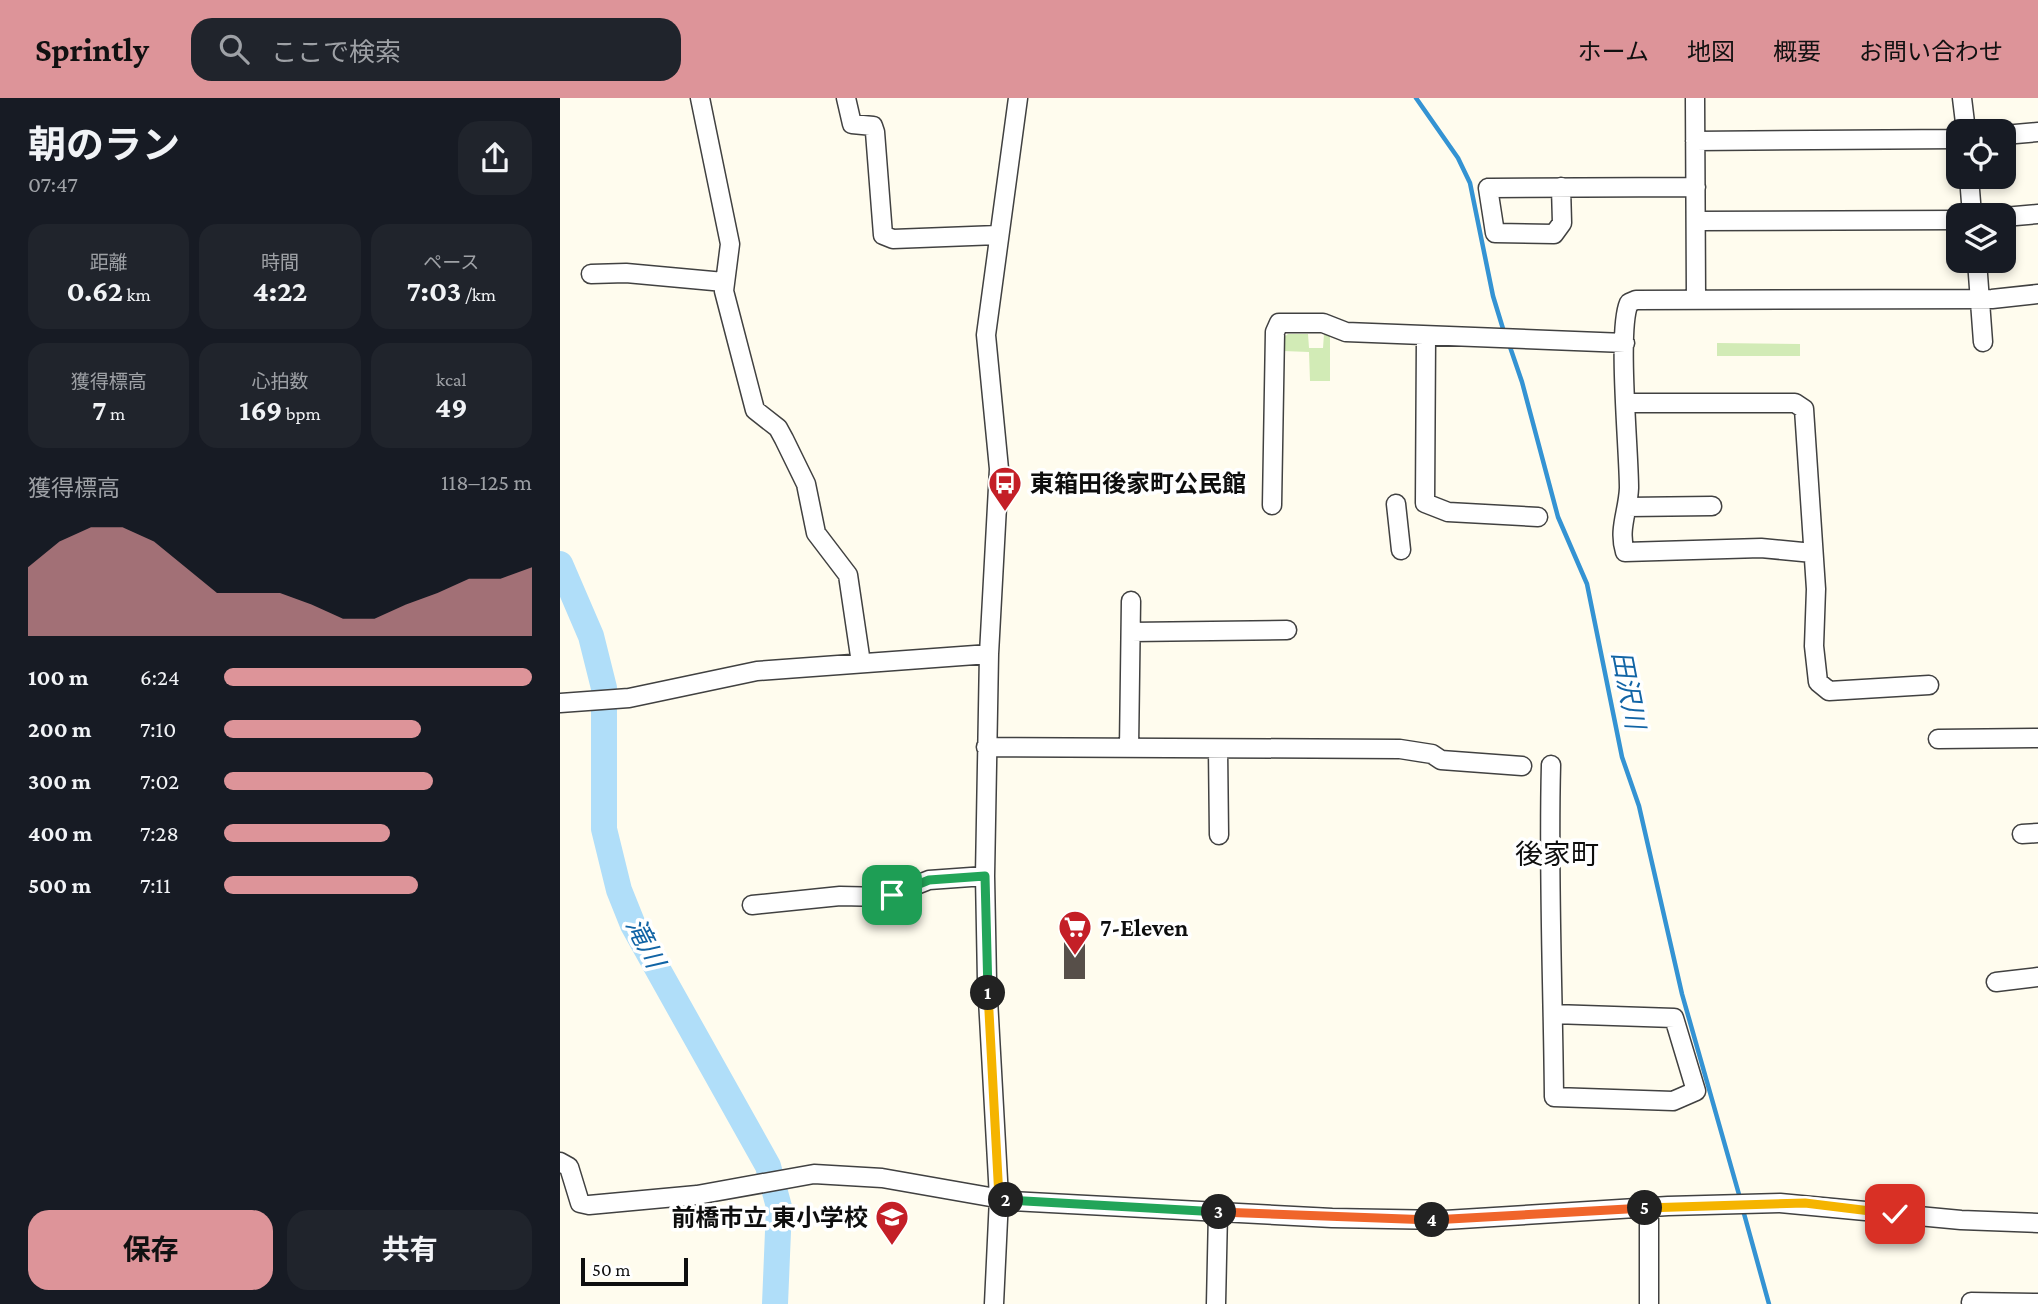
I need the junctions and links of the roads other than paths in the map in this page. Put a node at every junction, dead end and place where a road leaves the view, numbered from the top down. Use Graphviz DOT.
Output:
graph roads {
  1 [pos="699,98"];
  2 [pos="846,98"];
  3 [pos="1018,98"];
  4 [pos="1695,98"];
  5 [pos="1962,98"];
  6 [pos="1965,119"];
  7 [pos="2038,132"];
  8 [pos="2016,134"];
  9 [pos="1946,139"];
  10 [pos="1695,141"];
  11 [pos="1561,187"];
  12 [pos="1696,187"];
  13 [pos="2038,214"];
  14 [pos="2016,216"];
  15 [pos="1946,220"];
  16 [pos="1696,221"];
  17 [pos="998,235"];
  18 [pos="1978,273"];
  19 [pos="591,274"];
  20 [pos="724,282"];
  21 [pos="2038,294"];
  22 [pos="1696,298"];
  23 [pos="1981,298"];
  24 [pos="1426,337"];
  25 [pos="1983,342"];
  26 [pos="1625,343"];
  27 [pos="1626,403"];
  28 [pos="1272,505"];
  29 [pos="1396,505"];
  30 [pos="1712,506"];
  31 [pos="1627,507"];
  32 [pos="1538,517"];
  33 [pos="1401,550"];
  34 [pos="1813,553"];
  35 [pos="1131,601"];
  36 [pos="1287,630"];
  37 [pos="1130,632"];
  38 [pos="989,654"];
  39 [pos="861,663"];
  40 [pos="1929,685"];
  41 [pos="560,703"];
  42 [pos="2038,738"];
  43 [pos="1938,739"];
  44 [pos="986,747"];
  45 [pos="1129,748"];
  46 [pos="1218,749"];
  47 [pos="1550,765"];
  48 [pos="1522,766"];
  49 [pos="1219,835"];
  50 [pos="985,876"];
  51 [pos="752,905"];
  52 [pos="2038,977"];
  53 [pos="1996,982"];
  54 [pos="1553,1014"];
  55 [pos="560,1162"];
  56 [pos="999,1198"];
  57 [pos="1649,1207"];
  58 [pos="1218,1212"];
  59 [pos="2038,1223"];
  60 [pos="1971,1302"];
  61 [pos="2038,1303"];
  62 [pos="994,1304"];
  63 [pos="1216,1304"];
  64 [pos="1649,1304"];
  1 -- 20 [label="street"];
  2 -- 17 [label="street"];
  3 -- 17 [label="street"];
  4 -- 10 [label="street"];
  5 -- 6 [label="street"];
  7 -- 8 [label="street"];
  9 -- 10 [label="street"];
  10 -- 12 [label="street"];
  11 -- 11 [label="street"];
  11 -- 12 [label="street"];
  12 -- 16 [label="street"];
  13 -- 14 [label="street"];
  15 -- 16 [label="street"];
  16 -- 22 [label="street"];
  17 -- 38 [label="street"];
  18 -- 23 [label="street"];
  19 -- 20 [label="street"];
  20 -- 39 [label="street"];
  21 -- 23 [label="street"];
  22 -- 23 [label="street"];
  22 -- 26 [label="street"];
  23 -- 25 [label="street"];
  24 -- 26 [label="street"];
  24 -- 28 [label="street"];
  24 -- 32 [label="street"];
  26 -- 27 [label="street"];
  27 -- 31 [label="street"];
  27 -- 34 [label="street"];
  29 -- 33 [label="street"];
  30 -- 31 [label="street"];
  31 -- 34 [label="street"];
  34 -- 40 [label="street"];
  35 -- 37 [label="street"];
  36 -- 37 [label="street"];
  37 -- 45 [label="street"];
  38 -- 39 [label="street"];
  38 -- 44 [label="street"];
  39 -- 41 [label="street"];
  42 -- 43 [label="street"];
  44 -- 45 [label="street"];
  44 -- 50 [label="street"];
  45 -- 46 [label="street"];
  46 -- 48 [label="street"];
  46 -- 49 [label="street"];
  47 -- 54 [label="street"];
  50 -- 51 [label="street"];
  50 -- 56 [label="street"];
  52 -- 53 [label="street"];
  54 -- 54 [label="street"];
  55 -- 56 [label="street"];
  56 -- 58 [label="street"];
  56 -- 62 [label="street"];
  57 -- 58 [label="street"];
  57 -- 59 [label="street"];
  57 -- 64 [label="street"];
  58 -- 63 [label="street"];
  60 -- 61 [label="street"];
}
